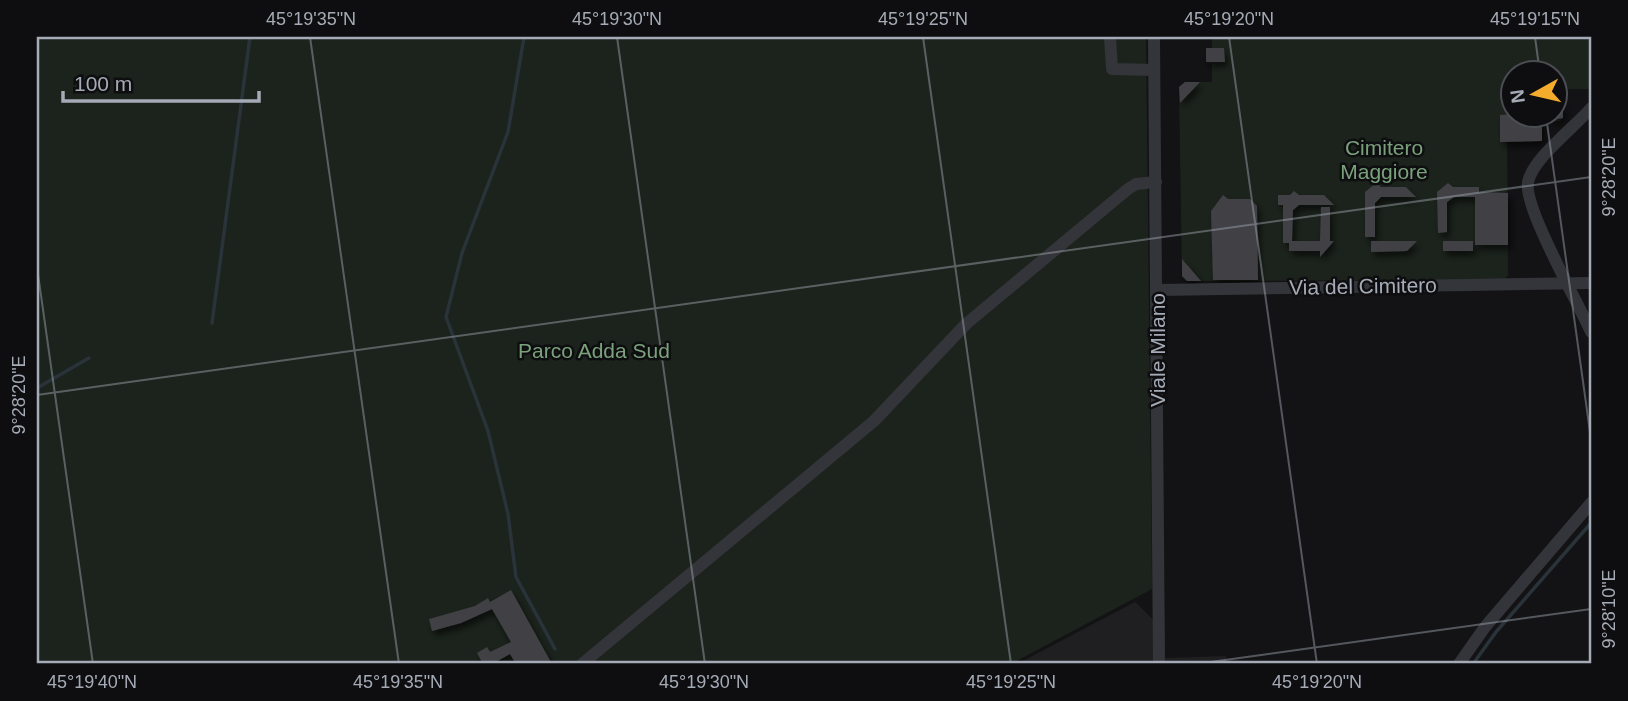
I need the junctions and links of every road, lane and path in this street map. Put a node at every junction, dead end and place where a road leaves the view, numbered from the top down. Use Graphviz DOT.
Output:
graph roads {
  1 [pos="1110,37"];
  2 [pos="1154,37"];
  3 [pos="1154,70"];
  4 [pos="1591,108"];
  5 [pos="1156,181"];
  6 [pos="1569,282"];
  7 [pos="1591,283"];
  8 [pos="1157,290"];
  9 [pos="1591,332"];
  10 [pos="1591,503"];
  11 [pos="582,664"];
  12 [pos="1159,664"];
  13 [pos="1459,664"];
  1 -- 3 [label="street"];
  2 -- 3 [label="street, Viale Milano"];
  3 -- 5 [label="street, Viale Milano"];
  4 -- 6 [label="street"];
  5 -- 8 [label="street, Viale Milano"];
  5 -- 11 [label="street"];
  6 -- 7 [label="street, Via del Cimitero"];
  6 -- 8 [label="street, Via del Cimitero"];
  6 -- 9 [label="street"];
  8 -- 12 [label="street, Viale Milano"];
  10 -- 13 [label="street"];
}
